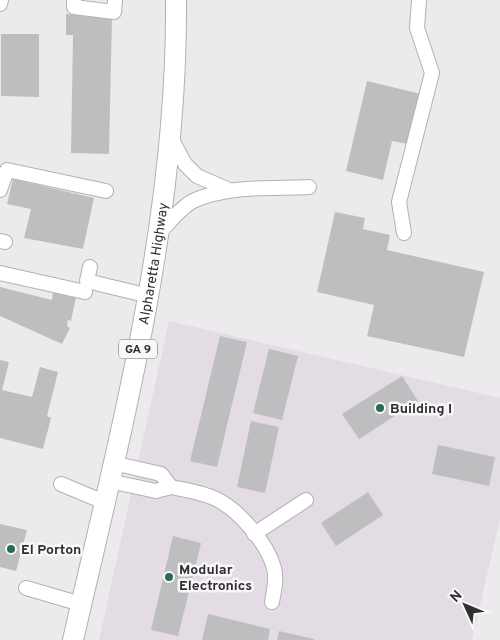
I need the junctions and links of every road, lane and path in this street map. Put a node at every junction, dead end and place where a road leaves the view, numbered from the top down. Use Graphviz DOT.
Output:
graph roads {
  1 [pos="1,0"];
  2 [pos="74,0"];
  3 [pos="115,0"];
  4 [pos="176,0"];
  5 [pos="419,0"];
  6 [pos="0,4"];
  7 [pos="170,136"];
  8 [pos="309,187"];
  9 [pos="0,190"];
  10 [pos="228,190"];
  11 [pos="106,192"];
  12 [pos="404,232"];
  13 [pos="159,233"];
  14 [pos="90,267"];
  15 [pos="0,273"];
  16 [pos="85,292"];
  17 [pos="148,296"];
  18 [pos="111,472"];
  19 [pos="61,484"];
  20 [pos="306,500"];
  21 [pos="104,502"];
  22 [pos="254,534"];
  23 [pos="26,588"];
  24 [pos="272,602"];
  25 [pos="81,604"];
  26 [pos="73,640"];
  1 -- 6 [label="lane"];
  2 -- 3 [label="lane"];
  4 -- 7 [label="highway, Alpharetta Highway / GA 9"];
  5 -- 12 [label="lane"];
  7 -- 10 [label="lane"];
  7 -- 13 [label="highway, Alpharetta Highway / GA 9"];
  8 -- 10 [label="lane"];
  9 -- 11 [label="lane"];
  10 -- 13 [label="lane"];
  13 -- 17 [label="highway, Alpharetta Highway / GA 9"];
  14 -- 17 [label="lane"];
  15 -- 16 [label="lane"];
  17 -- 18 [label="highway, Alpharetta Highway / GA 9"];
  18 -- 21 [label="highway, Alpharetta Highway / GA 9"];
  18 -- 22 [label="lane"];
  19 -- 21 [label="lane"];
  20 -- 22 [label="lane"];
  21 -- 25 [label="highway, Alpharetta Highway / GA 9"];
  22 -- 24 [label="lane"];
  23 -- 25 [label="lane"];
  25 -- 26 [label="highway, Alpharetta Highway / GA 9"];
}
